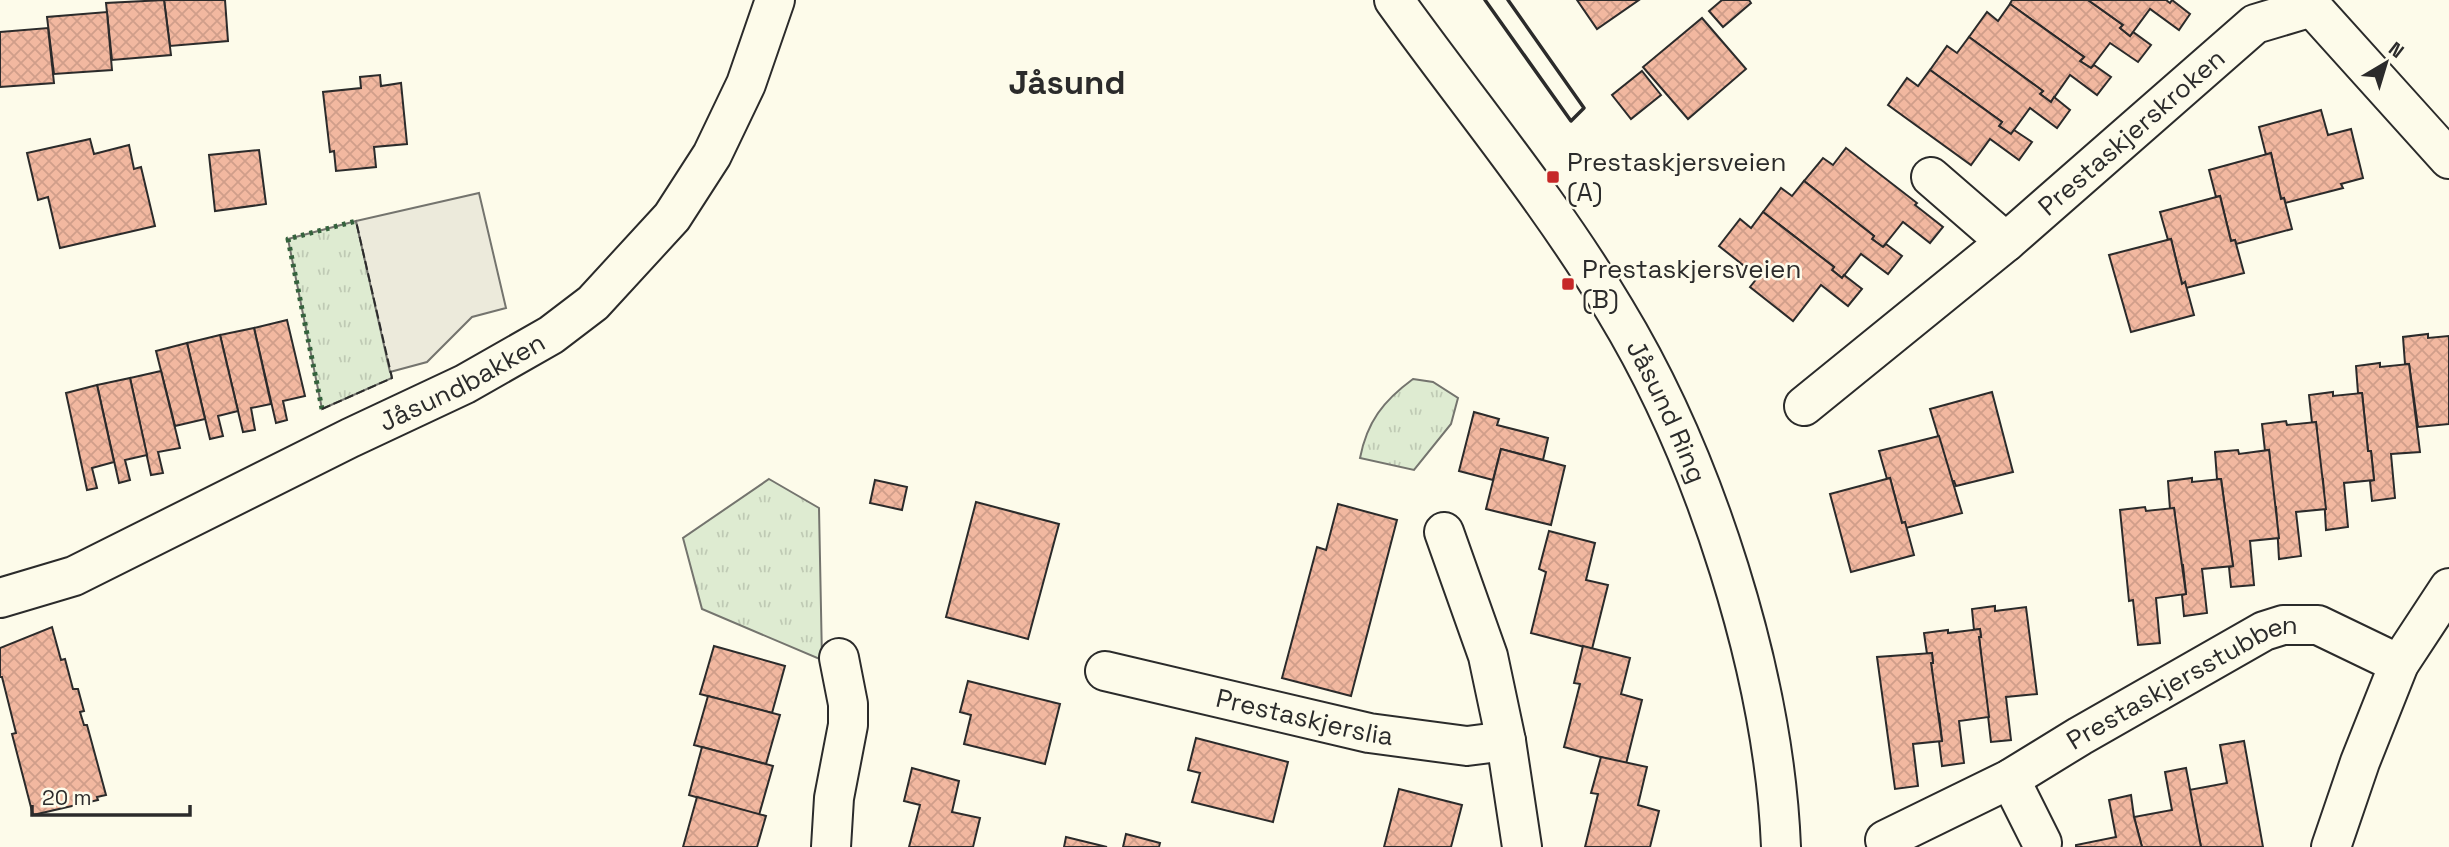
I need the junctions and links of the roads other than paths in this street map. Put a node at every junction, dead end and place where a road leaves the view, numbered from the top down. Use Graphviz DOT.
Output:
graph roads {
  1 [pos="775,0"];
  2 [pos="1394,0"];
  3 [pos="2449,159"];
  4 [pos="1931,177"];
  5 [pos="2006,242"];
  6 [pos="1804,406"];
  7 [pos="1444,532"];
  8 [pos="2449,587"];
  9 [pos="0,598"];
  10 [pos="839,658"];
  11 [pos="2399,664"];
  12 [pos="1105,671"];
  13 [pos="1506,741"];
  14 [pos="2010,779"];
  15 [pos="1885,840"];
  16 [pos="2042,843"];
  17 [pos="831,847"];
  18 [pos="1522,847"];
  19 [pos="1781,847"];
  20 [pos="2331,847"];
  1 -- 9 [label="street, Jåsundbakken"];
  2 -- 19 [label="street, Jåsund Ring"];
  3 -- 5 [label="street, Prestaskjerskroken"];
  4 -- 5 [label="street"];
  5 -- 6 [label="street, Prestaskjerskroken"];
  7 -- 13 [label="street"];
  8 -- 11 [label="street"];
  10 -- 17 [label="street"];
  11 -- 14 [label="street, Prestaskjersstubben"];
  11 -- 20 [label="street"];
  12 -- 13 [label="street, Prestaskjerslia"];
  13 -- 18 [label="street"];
  14 -- 15 [label="street, Prestaskjersstubben"];
  14 -- 16 [label="street"];
}
